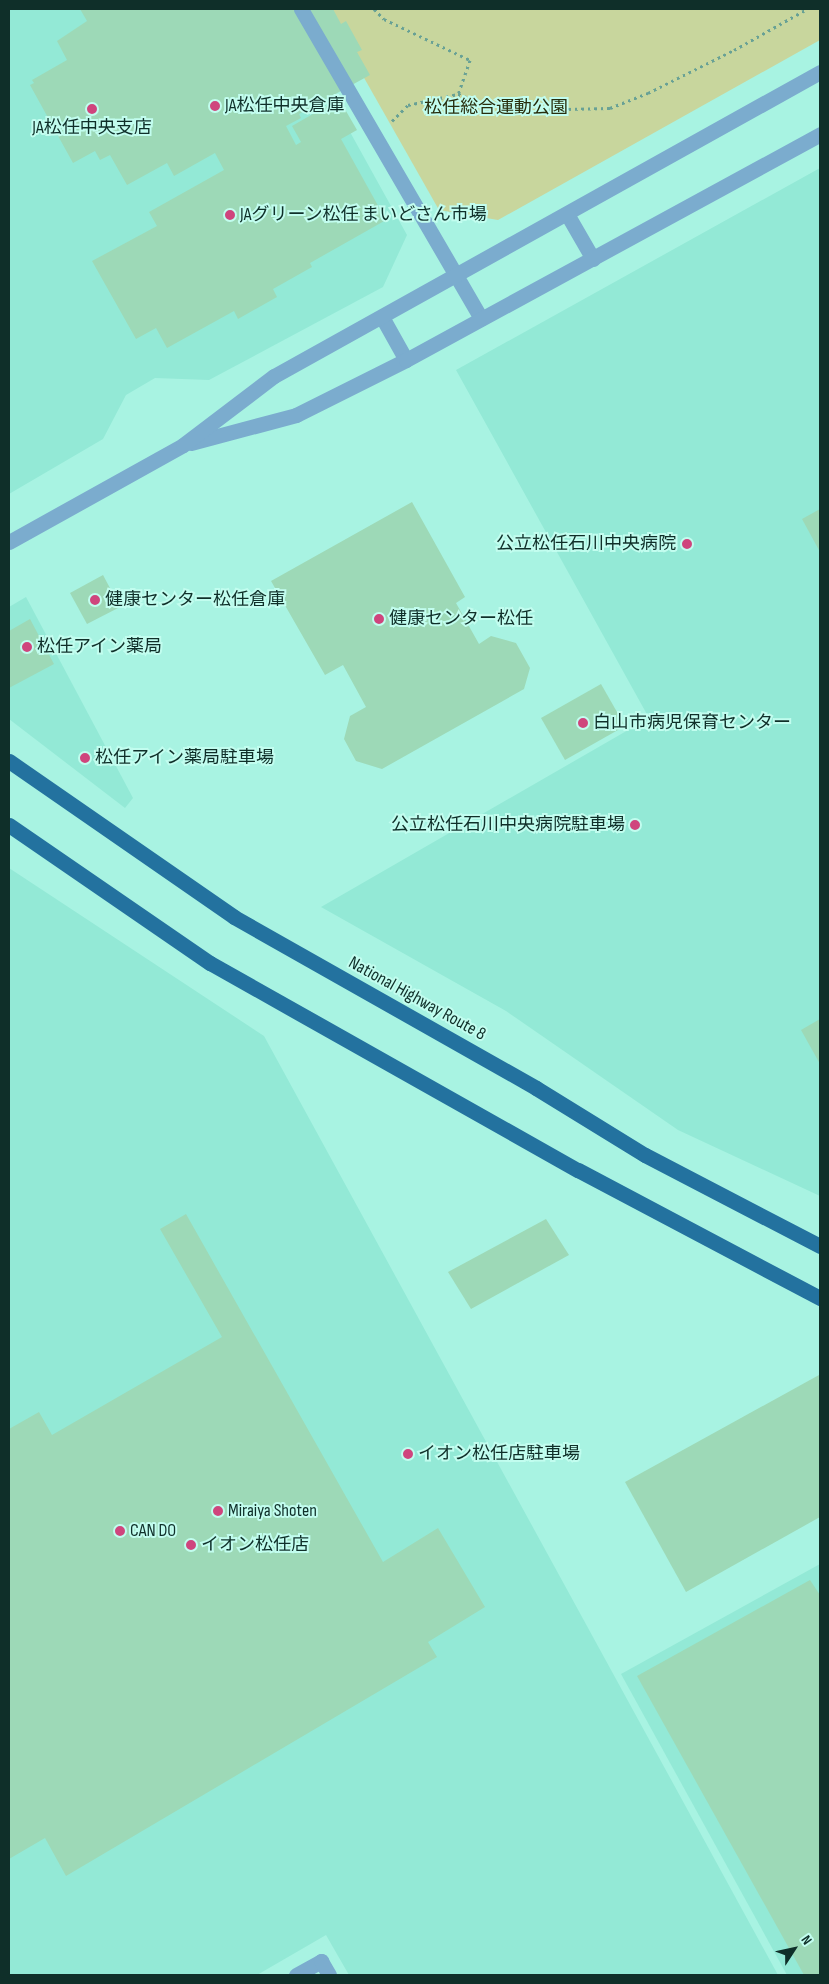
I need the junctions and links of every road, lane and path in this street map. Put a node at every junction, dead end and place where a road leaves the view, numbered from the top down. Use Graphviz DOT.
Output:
graph roads {
  1 [pos="301,9"];
  2 [pos="374,9"];
  3 [pos="806,9"];
  4 [pos="820,72"];
  5 [pos="458,94"];
  6 [pos="820,134"];
  7 [pos="376,138"];
  8 [pos="567,214"];
  9 [pos="593,259"];
  10 [pos="456,273"];
  11 [pos="382,317"];
  12 [pos="480,318"];
  13 [pos="406,360"];
  14 [pos="183,445"];
  15 [pos="9,542"];
  16 [pos="9,761"];
  17 [pos="9,825"];
  18 [pos="820,1246"];
  19 [pos="820,1298"];
  20 [pos="296,1975"];
  21 [pos="329,1975"];
  1 -- 7 [label="street"];
  2 -- 5 [label="path"];
  3 -- 5 [label="path"];
  4 -- 8 [label="street"];
  5 -- 7 [label="path"];
  6 -- 9 [label="street"];
  7 -- 10 [label="street"];
  8 -- 9 [label="street"];
  8 -- 10 [label="street"];
  9 -- 12 [label="street"];
  10 -- 11 [label="street"];
  10 -- 12 [label="street"];
  11 -- 13 [label="street"];
  11 -- 14 [label="street"];
  12 -- 13 [label="street"];
  13 -- 14 [label="street"];
  14 -- 15 [label="street"];
  16 -- 18 [label="highway, National Highway Route 8"];
  17 -- 19 [label="highway"];
  20 -- 21 [label="street"];
}
